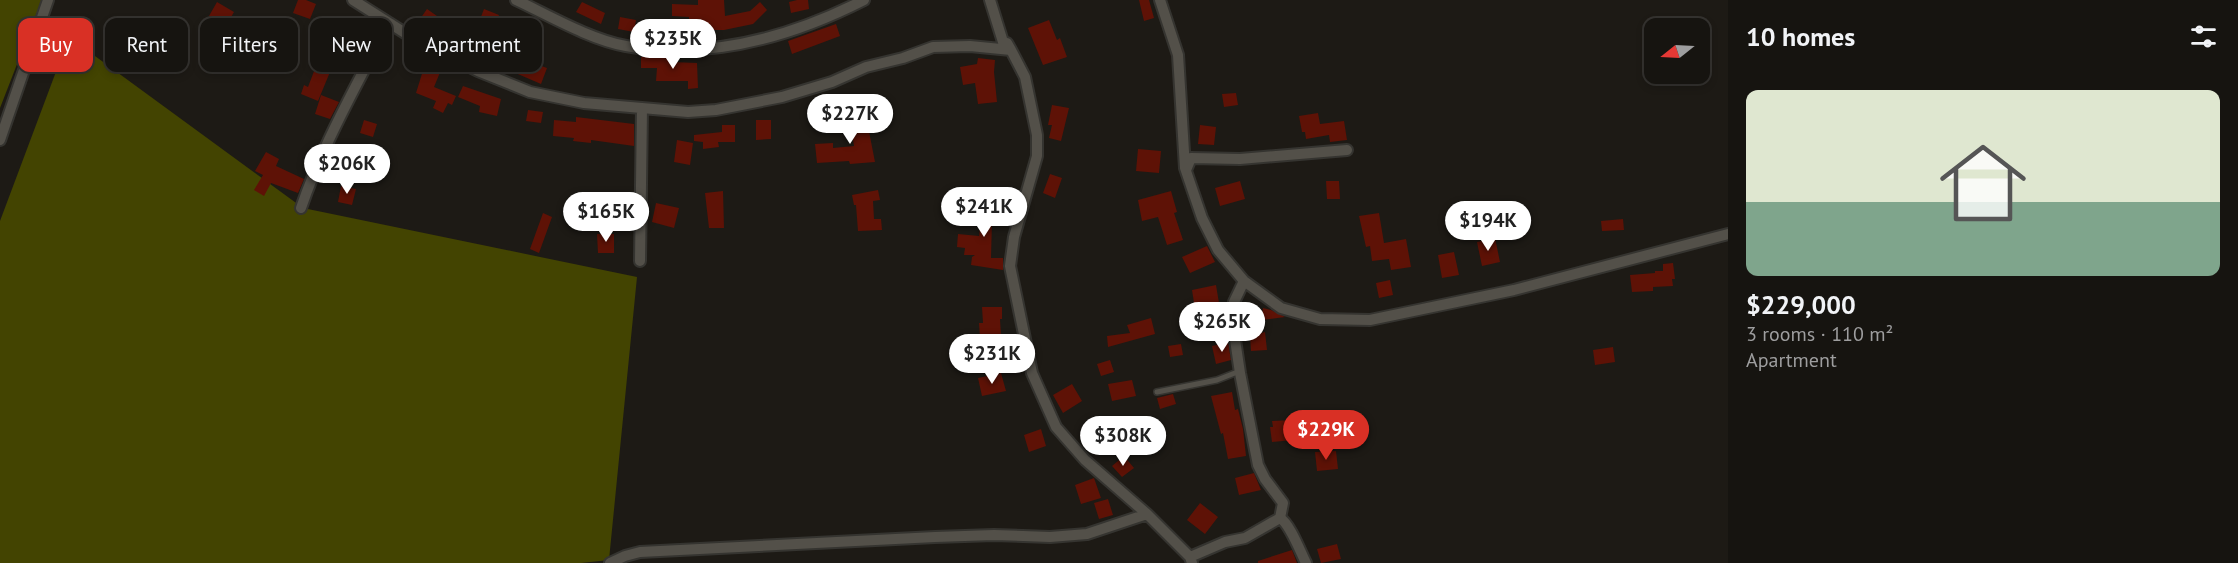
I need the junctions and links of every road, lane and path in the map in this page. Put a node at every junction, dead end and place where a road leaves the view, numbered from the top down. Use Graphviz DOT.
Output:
graph roads {
  1 [pos="48,0"];
  2 [pos="353,0"];
  3 [pos="516,0"];
  4 [pos="864,0"];
  5 [pos="990,0"];
  6 [pos="1160,0"];
  7 [pos="382,18"];
  8 [pos="392,25"];
  9 [pos="1011,50"];
  10 [pos="363,72"];
  11 [pos="642,108"];
  12 [pos="0,140"];
  13 [pos="1347,150"];
  14 [pos="1186,170"];
  15 [pos="301,208"];
  16 [pos="1728,234"];
  17 [pos="640,261"];
  18 [pos="1244,282"];
  19 [pos="1240,370"];
  20 [pos="1157,392"];
  21 [pos="1147,514"];
  22 [pos="1280,518"];
  23 [pos="1191,560"];
  24 [pos="610,563"];
  25 [pos="1306,563"];
  1 -- 12 [label="street"];
  2 -- 7 [label="street"];
  3 -- 4 [label="street"];
  5 -- 9 [label="street"];
  6 -- 14 [label="street"];
  8 -- 11 [label="street"];
  9 -- 11 [label="street"];
  9 -- 21 [label="street"];
  10 -- 15 [label="street"];
  11 -- 17 [label="street"];
  13 -- 14 [label="street"];
  14 -- 18 [label="street"];
  16 -- 18 [label="street"];
  18 -- 19 [label="street"];
  19 -- 20 [label="lane"];
  19 -- 22 [label="street"];
  21 -- 23 [label="street"];
  21 -- 24 [label="street"];
  22 -- 23 [label="street"];
  22 -- 25 [label="street"];
}
